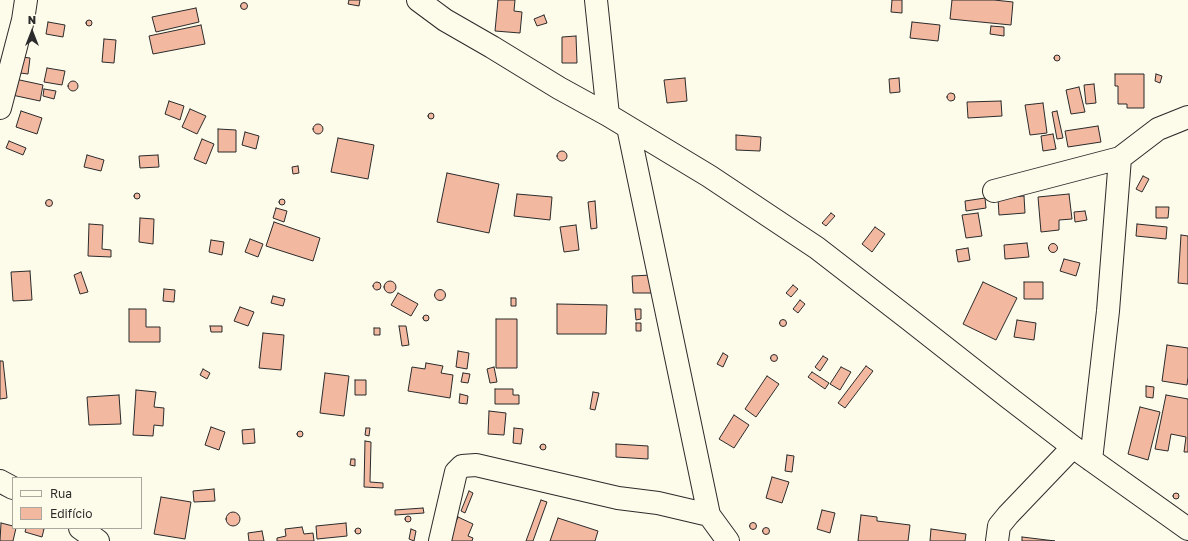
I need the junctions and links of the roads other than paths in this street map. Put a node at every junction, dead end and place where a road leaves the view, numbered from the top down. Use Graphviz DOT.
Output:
graph roads {
  1 [pos="26,0"];
  2 [pos="418,0"];
  3 [pos="596,0"];
  4 [pos="0,108"];
  5 [pos="608,115"];
  6 [pos="1188,117"];
  7 [pos="628,127"];
  8 [pos="1120,158"];
  9 [pos="994,191"];
  10 [pos="1073,447"];
  11 [pos="1091,460"];
  12 [pos="0,481"];
  13 [pos="12,487"];
  14 [pos="709,515"];
  15 [pos="81,529"];
  16 [pos="1188,529"];
  17 [pos="98,541"];
  18 [pos="440,541"];
  19 [pos="728,541"];
  20 [pos="997,541"];
  1 -- 4 [label="street"];
  2 -- 5 [label="street"];
  3 -- 5 [label="street"];
  5 -- 7 [label="street"];
  6 -- 8 [label="street"];
  7 -- 10 [label="street"];
  7 -- 14 [label="street"];
  8 -- 9 [label="street"];
  8 -- 11 [label="street"];
  10 -- 11 [label="street"];
  10 -- 20 [label="street"];
  11 -- 16 [label="street"];
  12 -- 13 [label="street"];
  14 -- 18 [label="street"];
  14 -- 19 [label="street"];
  15 -- 17 [label="street"];
}
